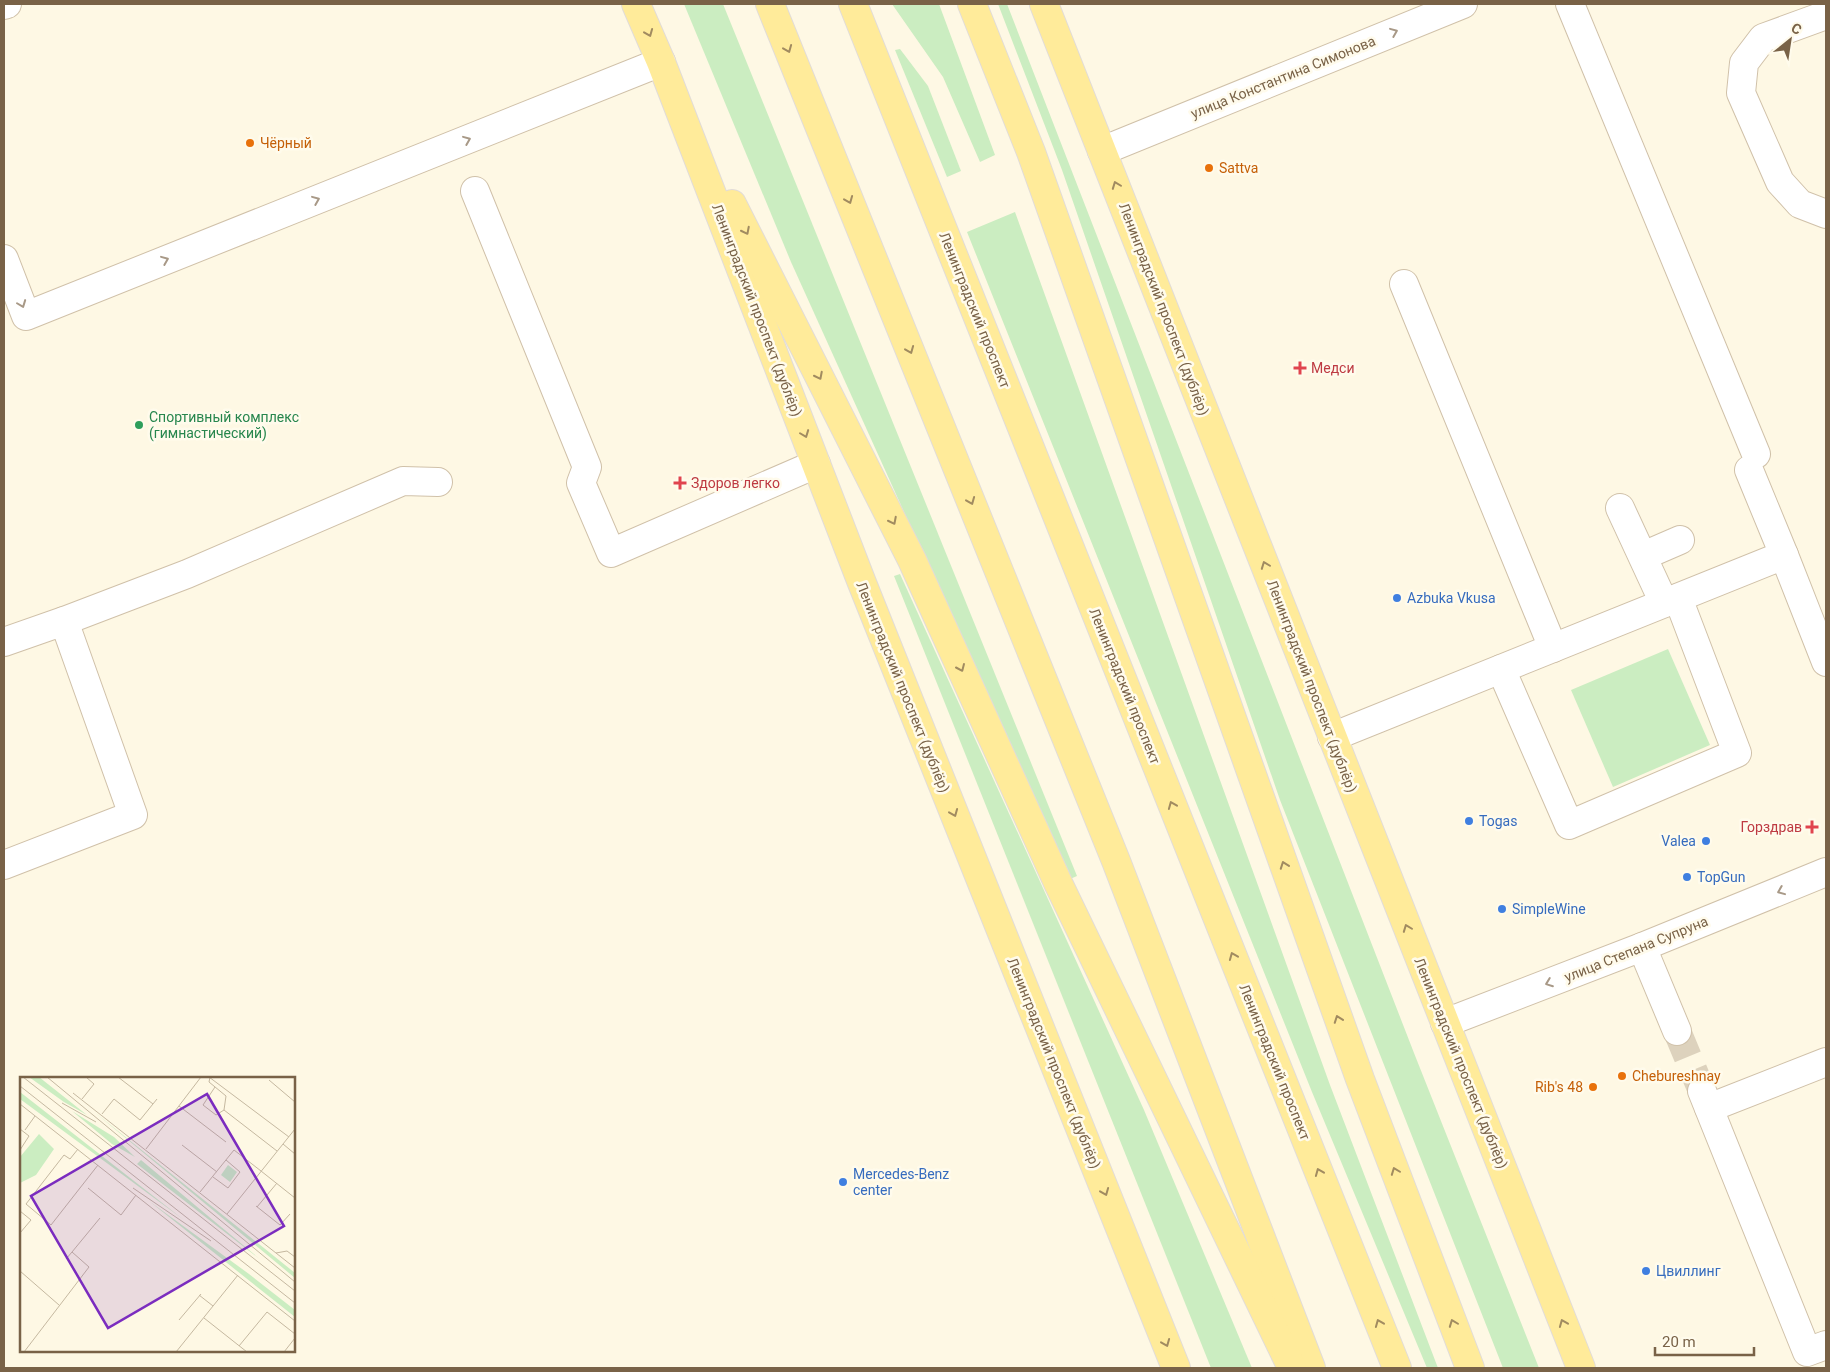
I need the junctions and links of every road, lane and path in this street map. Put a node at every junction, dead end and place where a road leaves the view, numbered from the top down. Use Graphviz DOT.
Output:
graph roads {
  1 [pos="7,4"];
  2 [pos="636,4"];
  3 [pos="770,4"];
  4 [pos="853,4"];
  5 [pos="972,4"];
  6 [pos="1044,4"];
  7 [pos="1464,4"];
  8 [pos="1570,4"];
  9 [pos="4,5"];
  10 [pos="1826,15"];
  11 [pos="661,62"];
  12 [pos="1102,151"];
  13 [pos="475,191"];
  14 [pos="1826,214"];
  15 [pos="4,259"];
  16 [pos="1404,284"];
  17 [pos="816,464"];
  18 [pos="438,482"];
  19 [pos="1620,508"];
  20 [pos="1680,540"];
  21 [pos="1784,555"];
  22 [pos="1642,556"];
  23 [pos="1671,600"];
  24 [pos="64,621"];
  25 [pos="4,642"];
  26 [pos="1552,648"];
  27 [pos="1826,662"];
  28 [pos="1501,669"];
  29 [pos="1332,737"];
  30 [pos="4,865"];
  31 [pos="1826,872"];
  32 [pos="1642,947"];
  33 [pos="1445,1023"];
  34 [pos="1677,1031"];
  35 [pos="1826,1062"];
  36 [pos="1826,1345"];
  37 [pos="1176,1368"];
  38 [pos="1292,1368"];
  39 [pos="1312,1368"];
  40 [pos="1397,1368"];
  41 [pos="1470,1368"];
  42 [pos="1581,1368"];
  1 -- 9 [label="street"];
  2 -- 11 [label="main road, Ленинградский проспект (дублёр), one-way"];
  3 -- 39 [label="main road, one-way"];
  40 -- 4 [label="main road, Ленинградский проспект, one-way"];
  41 -- 5 [label="main road, one-way"];
  6 -- 12 [label="main road, Ленинградский проспект (дублёр)"];
  12 -- 7 [label="street, улица Константина Симонова, one-way"];
  8 -- 21 [label="street"];
  10 -- 14 [label="street"];
  15 -- 11 [label="street, one-way"];
  11 -- 17 [label="main road, Ленинградский проспект (дублёр), one-way"];
  11 -- 38 [label="main road, one-way"];
  29 -- 12 [label="main road, Ленинградский проспект (дублёр), one-way"];
  13 -- 17 [label="street"];
  16 -- 26 [label="street"];
  17 -- 37 [label="main road, Ленинградский проспект (дублёр), one-way"];
  18 -- 24 [label="street"];
  19 -- 22 [label="street"];
  20 -- 22 [label="street"];
  21 -- 23 [label="street"];
  21 -- 27 [label="street"];
  22 -- 23 [label="street"];
  23 -- 26 [label="street"];
  23 -- 28 [label="street"];
  24 -- 25 [label="street"];
  24 -- 30 [label="street"];
  26 -- 28 [label="street"];
  28 -- 29 [label="street"];
  33 -- 29 [label="main road, Ленинградский проспект (дублёр), one-way"];
  31 -- 32 [label="street, улица Степана Супруна, one-way"];
  32 -- 33 [label="street, улица Степана Супруна, one-way"];
  32 -- 34 [label="street"];
  42 -- 33 [label="main road, Ленинградский проспект (дублёр), one-way"];
  35 -- 36 [label="street"];
}
